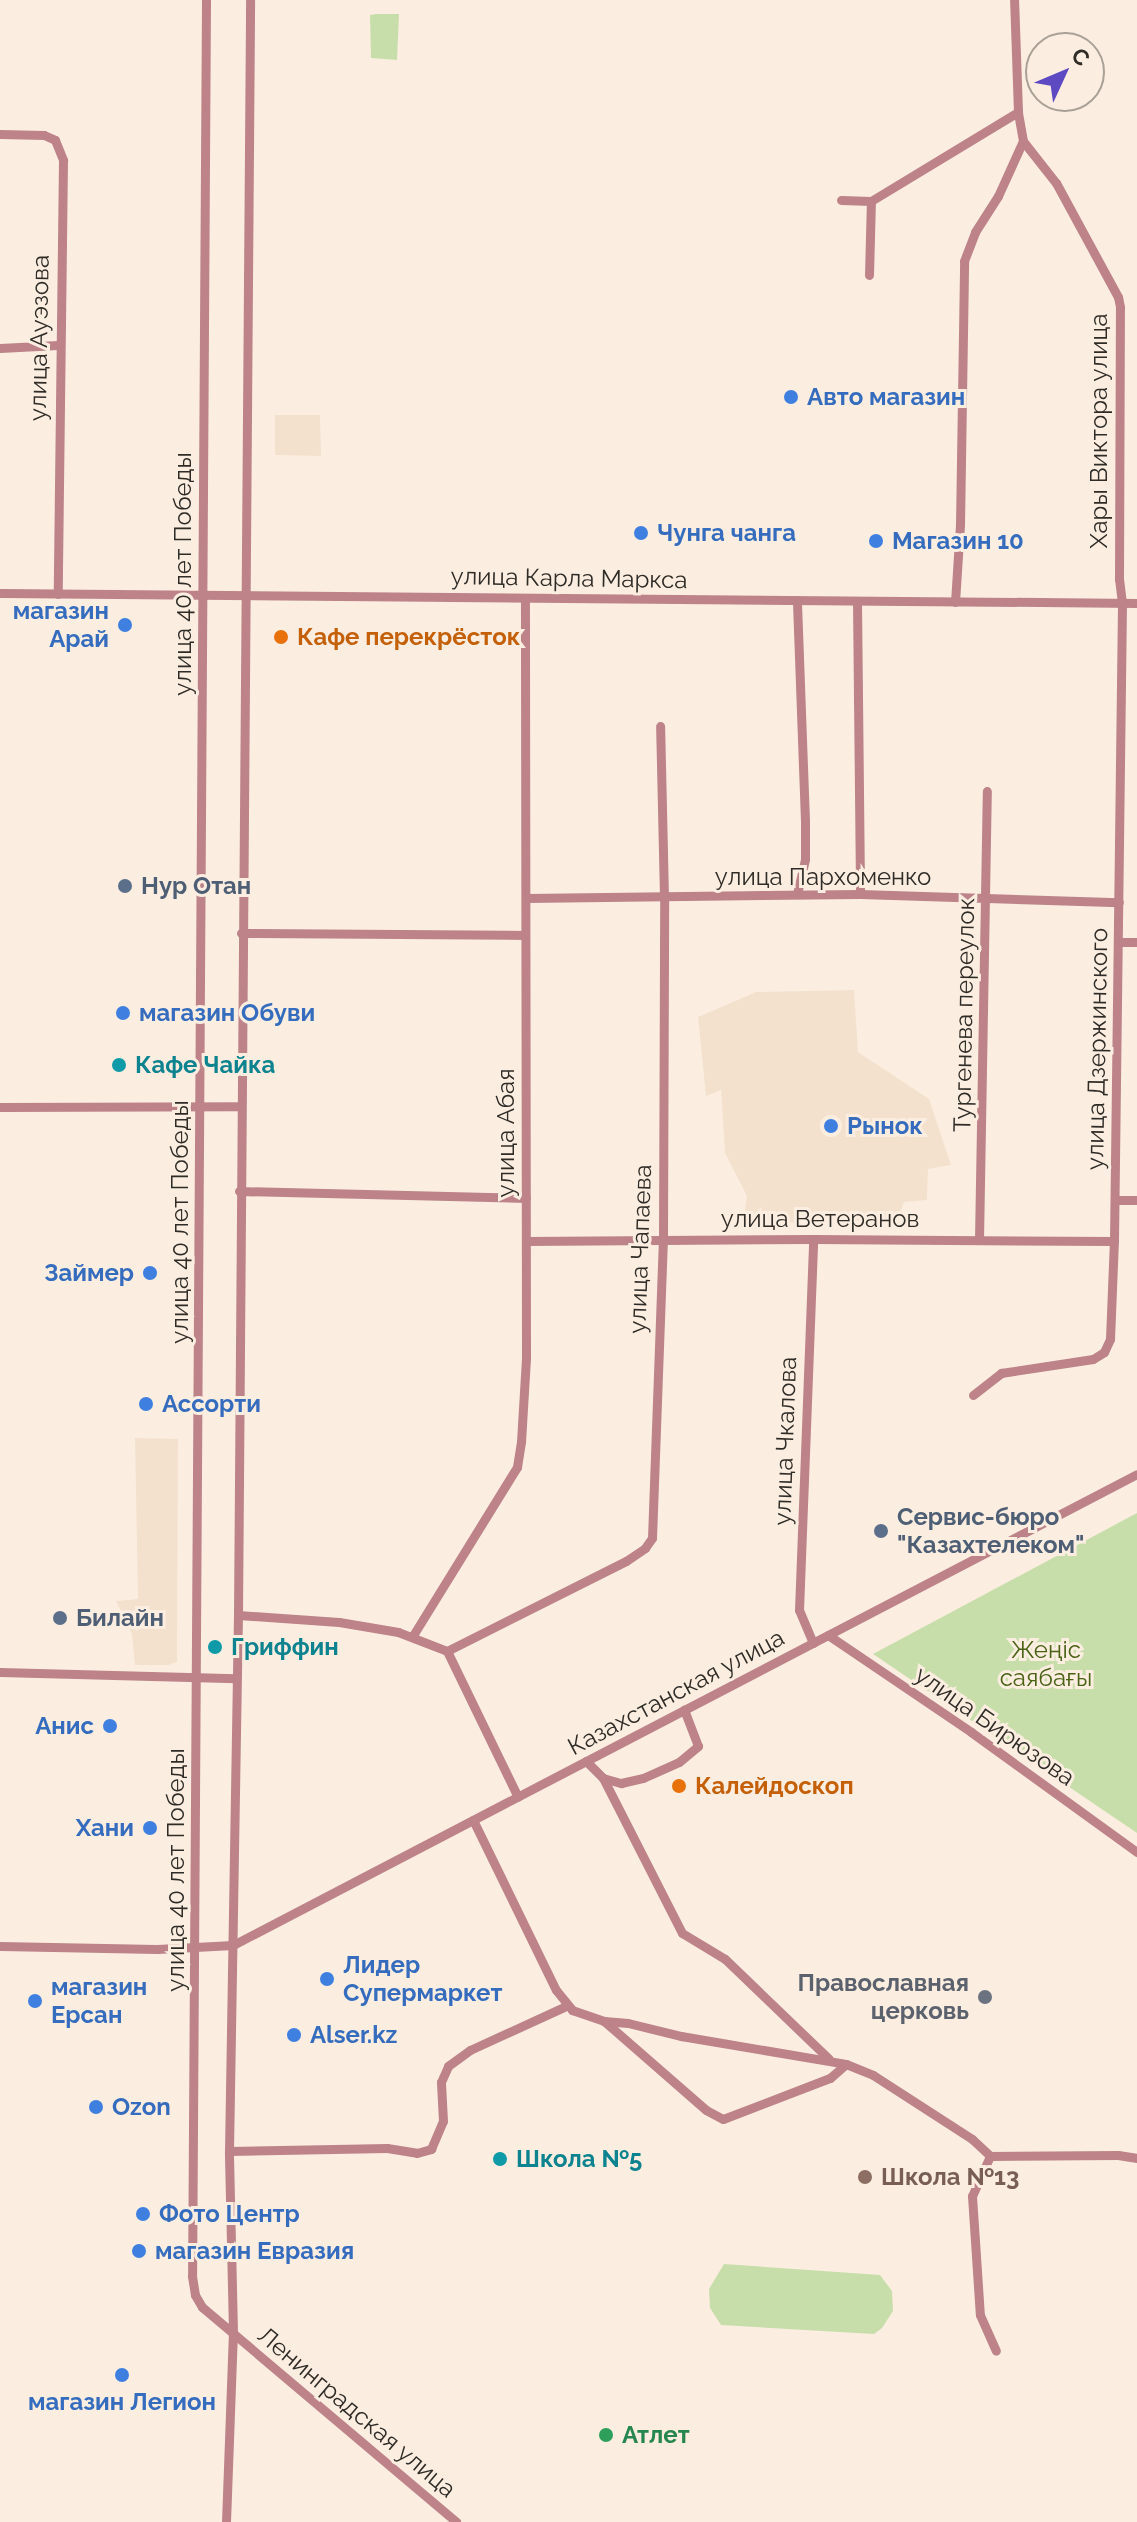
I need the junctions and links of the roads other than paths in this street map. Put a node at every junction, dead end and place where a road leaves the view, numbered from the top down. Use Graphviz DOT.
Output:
graph roads {
  1 [pos="206,0"];
  2 [pos="250,0"];
  3 [pos="1014,0"];
  4 [pos="1018,112"];
  5 [pos="0,134"];
  6 [pos="1023,141"];
  7 [pos="841,200"];
  8 [pos="871,201"];
  9 [pos="869,275"];
  10 [pos="58,345"];
  11 [pos="0,348"];
  12 [pos="0,593"];
  13 [pos="58,594"];
  14 [pos="203,595"];
  15 [pos="244,595"];
  16 [pos="525,598"];
  17 [pos="797,600"];
  18 [pos="857,601"];
  19 [pos="955,602"];
  20 [pos="1122,603"];
  21 [pos="1137,603"];
  22 [pos="660,726"];
  23 [pos="987,791"];
  24 [pos="797,894"];
  25 [pos="860,894"];
  26 [pos="664,897"];
  27 [pos="526,898"];
  28 [pos="987,899"];
  29 [pos="1119,902"];
  30 [pos="241,933"];
  31 [pos="525,935"];
  32 [pos="1118,942"];
  33 [pos="1137,942"];
  34 [pos="200,1105"];
  35 [pos="240,1106"];
  36 [pos="0,1107"];
  37 [pos="239,1191"];
  38 [pos="526,1198"];
  39 [pos="1115,1200"];
  40 [pos="1137,1200"];
  41 [pos="813,1239"];
  42 [pos="663,1240"];
  43 [pos="979,1240"];
  44 [pos="526,1241"];
  45 [pos="1114,1241"];
  46 [pos="973,1395"];
  47 [pos="1137,1474"];
  48 [pos="238,1615"];
  49 [pos="828,1635"];
  50 [pos="412,1637"];
  51 [pos="813,1643"];
  52 [pos="447,1651"];
  53 [pos="0,1672"];
  54 [pos="198,1676"];
  55 [pos="236,1678"];
  56 [pos="684,1710"];
  57 [pos="586,1761"];
  58 [pos="603,1778"];
  59 [pos="518,1797"];
  60 [pos="473,1820"];
  61 [pos="1137,1852"];
  62 [pos="233,1945"];
  63 [pos="0,1946"];
  64 [pos="196,1948"];
  65 [pos="566,2006"];
  66 [pos="604,2021"];
  67 [pos="830,2060"];
  68 [pos="846,2064"];
  69 [pos="229,2151"];
  70 [pos="990,2156"];
  71 [pos="1137,2158"];
  72 [pos="233,2332"];
  73 [pos="996,2351"];
  74 [pos="226,2522"];
  75 [pos="456,2522"];
  1 -- 14 [label="street, улица 40 лет Победы"];
  2 -- 15 [label="street"];
  3 -- 4 [label="street, Хары Виктора улица"];
  4 -- 6 [label="street, Хары Виктора улица"];
  4 -- 8 [label="street"];
  5 -- 10 [label="street, улица Ауэзова"];
  6 -- 19 [label="street"];
  6 -- 20 [label="street, Хары Виктора улица"];
  7 -- 8 [label="street"];
  8 -- 9 [label="street"];
  10 -- 11 [label="street"];
  10 -- 13 [label="street, улица Ауэзова"];
  12 -- 13 [label="street, улица Карла Маркса"];
  13 -- 14 [label="street, улица Карла Маркса"];
  14 -- 15 [label="street, улица Карла Маркса"];
  14 -- 34 [label="street, улица 40 лет Победы"];
  15 -- 16 [label="street, улица Карла Маркса"];
  15 -- 30 [label="street"];
  16 -- 17 [label="street, улица Карла Маркса"];
  16 -- 27 [label="street, улица Абая"];
  17 -- 18 [label="street, улица Карла Маркса"];
  17 -- 24 [label="street"];
  18 -- 19 [label="street, улица Карла Маркса"];
  18 -- 25 [label="street"];
  19 -- 20 [label="street, улица Карла Маркса"];
  20 -- 21 [label="street, улица Карла Маркса"];
  20 -- 29 [label="street, улица Дзержинского"];
  22 -- 26 [label="street, улица Чапаева"];
  23 -- 28 [label="street, Тургенева переулок"];
  24 -- 25 [label="street, улица Пархоменко"];
  24 -- 26 [label="street, улица Пархоменко"];
  25 -- 28 [label="street, улица Пархоменко"];
  26 -- 27 [label="street, улица Пархоменко"];
  26 -- 42 [label="street, улица Чапаева"];
  27 -- 31 [label="street, улица Абая"];
  28 -- 29 [label="street, улица Пархоменко"];
  28 -- 43 [label="street, Тургенева переулок"];
  29 -- 32 [label="street, улица Дзержинского"];
  30 -- 31 [label="street"];
  30 -- 35 [label="street"];
  31 -- 38 [label="street, улица Абая"];
  32 -- 33 [label="street"];
  32 -- 39 [label="street, улица Дзержинского"];
  34 -- 35 [label="street"];
  34 -- 36 [label="street"];
  34 -- 54 [label="street, улица 40 лет Победы"];
  35 -- 37 [label="street"];
  37 -- 38 [label="street"];
  37 -- 48 [label="street"];
  38 -- 44 [label="street, улица Абая"];
  39 -- 40 [label="street"];
  39 -- 45 [label="street, улица Дзержинского"];
  41 -- 42 [label="street, улица Ветеранов"];
  41 -- 43 [label="street, улица Ветеранов"];
  41 -- 51 [label="street, улица Чкалова"];
  42 -- 44 [label="street, улица Ветеранов"];
  42 -- 52 [label="street, улица Чапаева"];
  43 -- 45 [label="street, улица Ветеранов"];
  44 -- 50 [label="street, улица Абая"];
  45 -- 46 [label="street, улица Дзержинского"];
  47 -- 49 [label="street, Казахстанская улица"];
  48 -- 50 [label="street"];
  48 -- 55 [label="street"];
  49 -- 51 [label="street, Казахстанская улица"];
  49 -- 61 [label="street, улица Бирюзова"];
  50 -- 52 [label="street"];
  51 -- 56 [label="street, Казахстанская улица"];
  52 -- 59 [label="street"];
  53 -- 54 [label="street"];
  54 -- 55 [label="street"];
  54 -- 64 [label="street, улица 40 лет Победы"];
  55 -- 62 [label="street"];
  56 -- 57 [label="street, Казахстанская улица"];
  56 -- 58 [label="street"];
  57 -- 58 [label="street"];
  57 -- 59 [label="street, Казахстанская улица"];
  58 -- 67 [label="street"];
  59 -- 60 [label="street, Казахстанская улица"];
  60 -- 62 [label="street, Казахстанская улица"];
  60 -- 65 [label="street"];
  62 -- 64 [label="street"];
  62 -- 69 [label="street"];
  63 -- 64 [label="street"];
  64 -- 72 [label="street, улица 40 лет Победы"];
  65 -- 66 [label="street"];
  65 -- 69 [label="street"];
  66 -- 67 [label="street"];
  66 -- 68 [label="street"];
  67 -- 68 [label="street"];
  68 -- 70 [label="street"];
  69 -- 72 [label="street"];
  70 -- 71 [label="street"];
  70 -- 73 [label="street"];
  72 -- 74 [label="street"];
  72 -- 75 [label="street, Ленинградская улица"];
}
